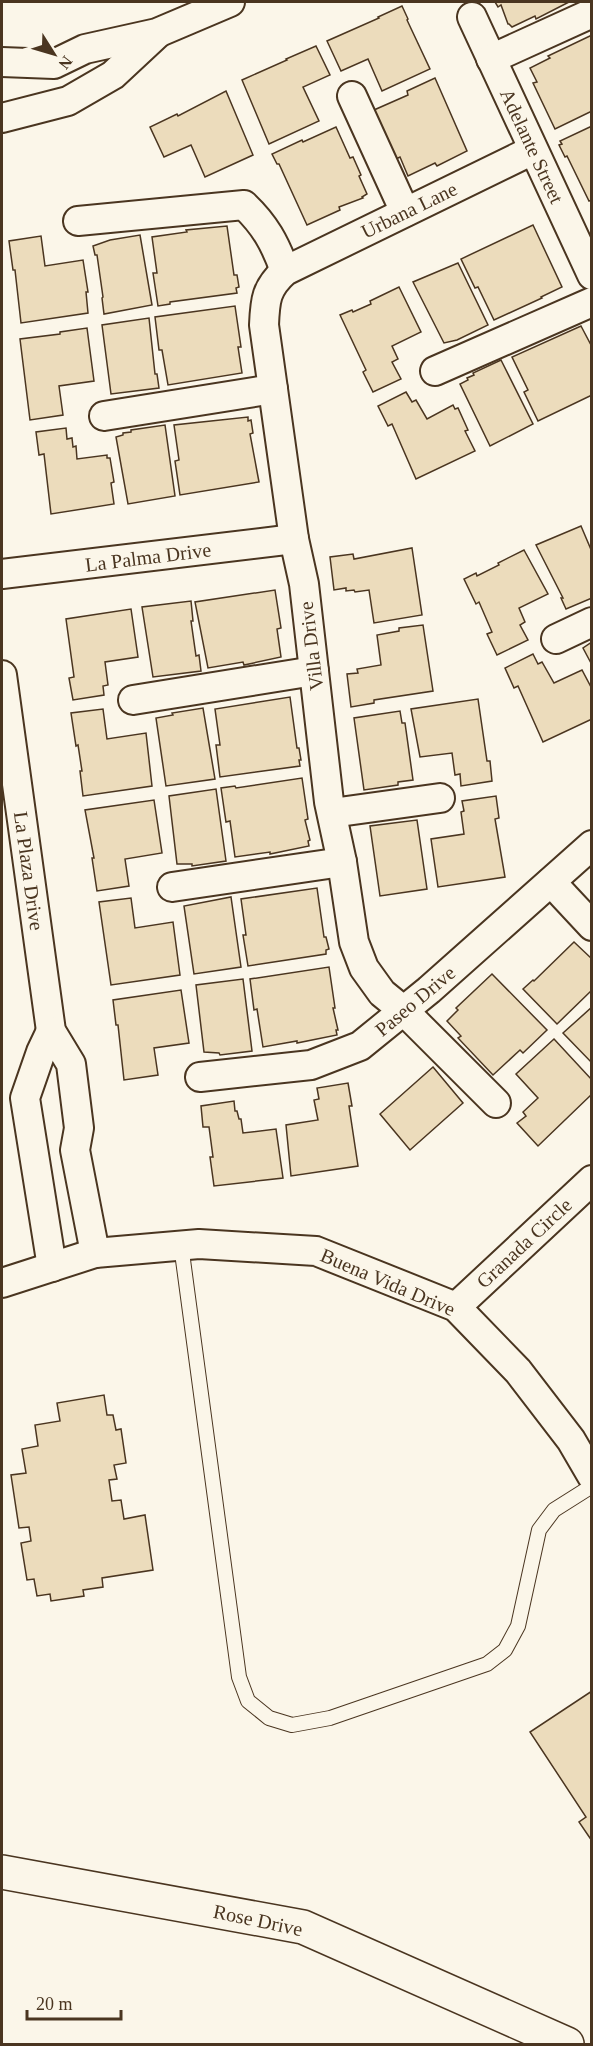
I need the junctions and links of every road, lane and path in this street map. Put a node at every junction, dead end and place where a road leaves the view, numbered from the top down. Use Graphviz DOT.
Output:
graph roads {
  1 [pos="230,2"];
  2 [pos="591,13"];
  3 [pos="472,17"];
  4 [pos="158,33"];
  5 [pos="491,59"];
  6 [pos="2,62"];
  7 [pos="352,96"];
  8 [pos="2,118"];
  9 [pos="533,150"];
  10 [pos="405,213"];
  11 [pos="78,221"];
  12 [pos="582,230"];
  13 [pos="285,271"];
  14 [pos="591,275"];
  15 [pos="591,302"];
  16 [pos="435,371"];
  17 [pos="273,389"];
  18 [pos="104,416"];
  19 [pos="294,539"];
  20 [pos="2,574"];
  21 [pos="591,622"];
  22 [pos="556,639"];
  23 [pos="314,671"];
  24 [pos="2,675"];
  25 [pos="133,700"];
  26 [pos="440,798"];
  27 [pos="332,813"];
  28 [pos="591,845"];
  29 [pos="342,862"];
  30 [pos="550,882"];
  31 [pos="172,887"];
  32 [pos="591,926"];
  33 [pos="404,1011"];
  34 [pos="51,1031"];
  35 [pos="200,1077"];
  36 [pos="496,1104"];
  37 [pos="591,1180"];
  38 [pos="182,1245"];
  39 [pos="95,1253"];
  40 [pos="52,1267"];
  41 [pos="2,1282"];
  42 [pos="456,1307"];
  43 [pos="591,1476"];
  44 [pos="591,1486"];
  45 [pos="2,1872"];
  46 [pos="567,2044"];
  1 -- 4 [label="street"];
  2 -- 5 [label="street"];
  3 -- 5 [label="street, Adelante Street"];
  4 -- 6 [label="street"];
  4 -- 8 [label="street"];
  5 -- 9 [label="street, Adelante Street"];
  7 -- 10 [label="street"];
  9 -- 10 [label="street, Urbana Lane"];
  9 -- 12 [label="street, Adelante Street"];
  10 -- 13 [label="street, Urbana Lane"];
  11 -- 13 [label="street"];
  12 -- 14 [label="street, Adelante Street"];
  13 -- 17 [label="street, Villa Drive"];
  15 -- 16 [label="street"];
  17 -- 18 [label="street"];
  17 -- 19 [label="street, Villa Drive"];
  19 -- 20 [label="street, La Palma Drive"];
  19 -- 23 [label="street, Villa Drive"];
  21 -- 22 [label="street"];
  23 -- 25 [label="street"];
  23 -- 27 [label="street, Villa Drive"];
  24 -- 34 [label="street, La Plaza Drive"];
  26 -- 27 [label="street"];
  27 -- 29 [label="street, Villa Drive"];
  28 -- 30 [label="street, Paseo Drive"];
  29 -- 31 [label="street"];
  29 -- 33 [label="street, Villa Drive"];
  30 -- 32 [label="street"];
  30 -- 33 [label="street, Paseo Drive"];
  33 -- 35 [label="street, Paseo Drive"];
  33 -- 36 [label="street, Villa Drive"];
  34 -- 39 [label="street, La Plaza Drive"];
  34 -- 40 [label="street"];
  37 -- 42 [label="street, Granada Circle"];
  38 -- 39 [label="street, Buena Vida Drive"];
  38 -- 42 [label="street, Buena Vida Drive"];
  38 -- 44 [label="lane"];
  39 -- 40 [label="street, Buena Vida Drive"];
  40 -- 41 [label="street, Buena Vida Drive"];
  42 -- 43 [label="street, Buena Vida Drive"];
  45 -- 46 [label="street, Rose Drive"];
}
